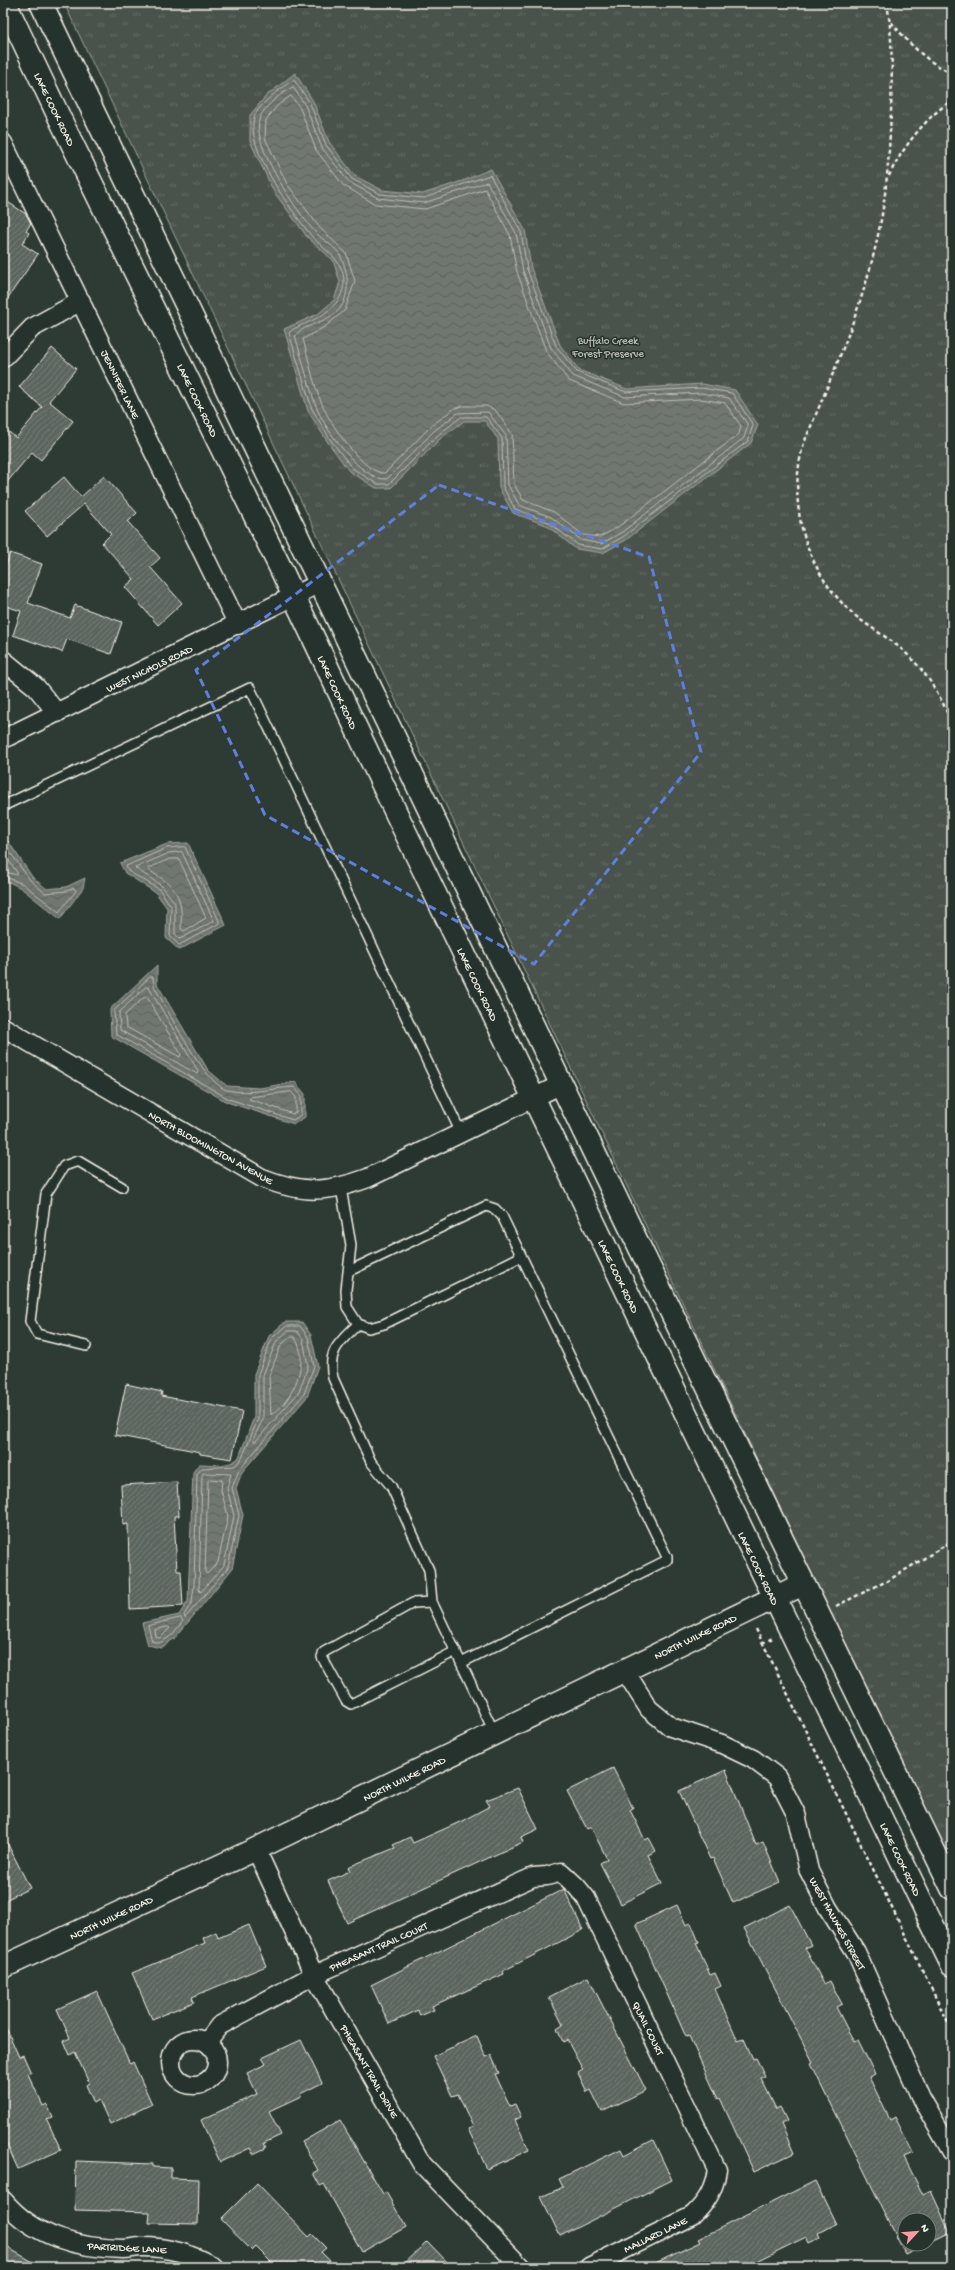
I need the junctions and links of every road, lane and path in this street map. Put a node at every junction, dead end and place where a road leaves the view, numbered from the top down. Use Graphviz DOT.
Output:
graph roads {
  1 [pos="5,3"];
  2 [pos="41,3"];
  3 [pos="887,3"];
  4 [pos="890,22"];
  5 [pos="952,73"];
  6 [pos="952,100"];
  7 [pos="3,143"];
  8 [pos="887,179"];
  9 [pos="81,301"];
  10 [pos="3,358"];
  11 [pos="320,583"];
  12 [pos="294,597"];
  13 [pos="238,625"];
  14 [pos="3,660"];
  15 [pos="58,713"];
  16 [pos="952,724"];
  17 [pos="3,739"];
  18 [pos="3,806"];
  19 [pos="3,1027"];
  20 [pos="562,1084"];
  21 [pos="533,1098"];
  22 [pos="461,1133"];
  23 [pos="122,1187"];
  24 [pos="341,1188"];
  25 [pos="520,1256"];
  26 [pos="349,1271"];
  27 [pos="358,1324"];
  28 [pos="86,1346"];
  29 [pos="952,1541"];
  30 [pos="803,1584"];
  31 [pos="773,1598"];
  32 [pos="432,1602"];
  33 [pos="747,1611"];
  34 [pos="818,1616"];
  35 [pos="789,1630"];
  36 [pos="762,1643"];
  37 [pos="456,1651"];
  38 [pos="461,1663"];
  39 [pos="625,1671"];
  40 [pos="495,1734"];
  41 [pos="256,1850"];
  42 [pos="561,1872"];
  43 [pos="952,1888"];
  44 [pos="952,1965"];
  45 [pos="3,1967"];
  46 [pos="314,1975"];
  47 [pos="952,2031"];
  48 [pos="207,2042"];
  49 [pos="952,2152"];
  50 [pos="712,2192"];
  51 [pos="3,2200"];
  52 [pos="214,2267"];
  53 [pos="521,2267"];
  54 [pos="589,2267"];
  1 -- 12 [label="main road, LAKE COOK ROAD"];
  2 -- 11 [label="main road"];
  3 -- 4 [label="path"];
  4 -- 5 [label="path"];
  4 -- 8 [label="path"];
  6 -- 8 [label="path"];
  7 -- 9 [label="street, JENNIFER LANE"];
  8 -- 16 [label="path"];
  9 -- 10 [label="street"];
  9 -- 13 [label="street, JENNIFER LANE"];
  11 -- 12 [label="street, WEST NICHOLS ROAD"];
  11 -- 20 [label="main road"];
  12 -- 13 [label="street, WEST NICHOLS ROAD"];
  12 -- 21 [label="main road, LAKE COOK ROAD"];
  13 -- 15 [label="street, WEST NICHOLS ROAD"];
  14 -- 15 [label="street"];
  15 -- 17 [label="street, WEST NICHOLS ROAD"];
  18 -- 22 [label="lane"];
  19 -- 24 [label="street, NORTH BLOOMINGTON AVENUE"];
  20 -- 21 [label="street, NORTH BLOOMINGTON AVENUE"];
  20 -- 30 [label="main road"];
  21 -- 22 [label="street, NORTH BLOOMINGTON AVENUE"];
  21 -- 31 [label="main road, LAKE COOK ROAD"];
  22 -- 24 [label="street, NORTH BLOOMINGTON AVENUE"];
  23 -- 28 [label="lane"];
  24 -- 26 [label="lane"];
  25 -- 26 [label="lane"];
  25 -- 27 [label="lane"];
  25 -- 38 [label="lane"];
  26 -- 27 [label="lane"];
  27 -- 32 [label="lane"];
  29 -- 34 [label="path"];
  30 -- 31 [label="main road, NORTH WILKE ROAD"];
  30 -- 34 [label="main road"];
  31 -- 33 [label="main road, NORTH WILKE ROAD"];
  31 -- 35 [label="main road, LAKE COOK ROAD"];
  32 -- 37 [label="lane"];
  32 -- 37 [label="lane"];
  33 -- 36 [label="path"];
  33 -- 39 [label="main road, NORTH WILKE ROAD"];
  34 -- 43 [label="main road"];
  35 -- 36 [label="path"];
  35 -- 44 [label="main road, LAKE COOK ROAD"];
  36 -- 47 [label="path"];
  37 -- 38 [label="lane"];
  38 -- 40 [label="lane"];
  39 -- 40 [label="main road, NORTH WILKE ROAD"];
  39 -- 49 [label="street, WEST HAWKES STREET"];
  40 -- 41 [label="main road, NORTH WILKE ROAD"];
  41 -- 45 [label="main road, NORTH WILKE ROAD"];
  41 -- 46 [label="street, PHEASANT TRAIL DRIVE"];
  42 -- 46 [label="street, PHEASANT TRAIL COURT"];
  42 -- 50 [label="street, QUAIL COURT"];
  46 -- 48 [label="street, PHEASANT TRAIL COURT"];
  46 -- 53 [label="street, PHEASANT TRAIL DRIVE"];
  50 -- 54 [label="street, MALLARD LANE"];
  51 -- 52 [label="street, PARTRIDGE LANE"];
}
